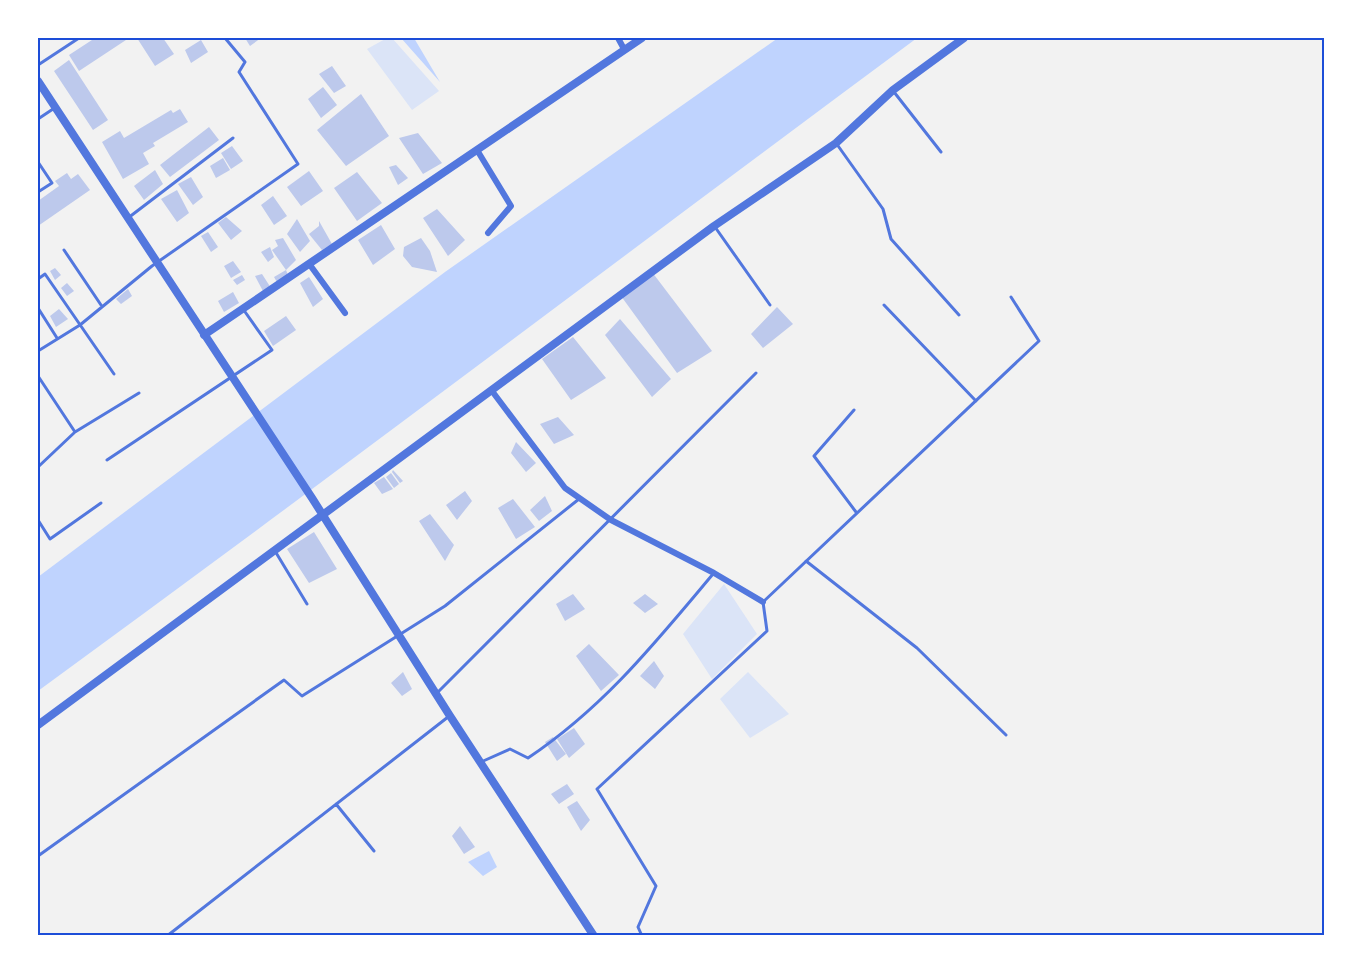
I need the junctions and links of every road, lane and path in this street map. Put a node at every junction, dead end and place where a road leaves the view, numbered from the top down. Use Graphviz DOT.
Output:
graph roads {
  1 [pos="79,38"];
  2 [pos="225,38"];
  3 [pos="618,38"];
  4 [pos="642,38"];
  5 [pos="964,38"];
  6 [pos="624,49"];
  7 [pos="38,65"];
  8 [pos="38,81"];
  9 [pos="893,90"];
  10 [pos="55,108"];
  11 [pos="38,119"];
  12 [pos="233,138"];
  13 [pos="836,143"];
  14 [pos="477,150"];
  15 [pos="941,152"];
  16 [pos="38,162"];
  17 [pos="38,192"];
  18 [pos="126,219"];
  19 [pos="714,226"];
  20 [pos="488,233"];
  21 [pos="64,249"];
  22 [pos="157,264"];
  23 [pos="310,265"];
  24 [pos="38,279"];
  25 [pos="1011,297"];
  26 [pos="102,305"];
  27 [pos="770,305"];
  28 [pos="884,305"];
  29 [pos="242,307"];
  30 [pos="38,308"];
  31 [pos="345,313"];
  32 [pos="959,315"];
  33 [pos="80,325"];
  34 [pos="204,335"];
  35 [pos="57,338"];
  36 [pos="38,351"];
  37 [pos="756,373"];
  38 [pos="114,374"];
  39 [pos="38,376"];
  40 [pos="232,377"];
  41 [pos="492,391"];
  42 [pos="138,393"];
  43 [pos="976,400"];
  44 [pos="854,410"];
  45 [pos="75,432"];
  46 [pos="107,460"];
  47 [pos="38,467"];
  48 [pos="580,498"];
  49 [pos="101,503"];
  50 [pos="856,512"];
  51 [pos="322,515"];
  52 [pos="38,520"];
  53 [pos="611,520"];
  54 [pos="274,550"];
  55 [pos="806,561"];
  56 [pos="714,573"];
  57 [pos="763,602"];
  58 [pos="307,604"];
  59 [pos="399,636"];
  60 [pos="436,694"];
  61 [pos="450,716"];
  62 [pos="38,725"];
  63 [pos="1006,735"];
  64 [pos="480,762"];
  65 [pos="336,804"];
  66 [pos="374,851"];
  67 [pos="38,856"];
  68 [pos="167,936"];
  69 [pos="594,936"];
  70 [pos="642,936"];
  1 -- 7 [label="lane"];
  2 -- 22 [label="lane"];
  3 -- 6 [label="street"];
  4 -- 6 [label="street"];
  5 -- 9 [label="street"];
  6 -- 14 [label="street"];
  8 -- 10 [label="street"];
  9 -- 13 [label="street"];
  9 -- 15 [label="lane"];
  10 -- 11 [label="lane"];
  10 -- 18 [label="street"];
  12 -- 18 [label="lane"];
  13 -- 19 [label="street"];
  13 -- 32 [label="lane"];
  14 -- 20 [label="street"];
  14 -- 23 [label="street"];
  16 -- 17 [label="lane"];
  18 -- 22 [label="street"];
  19 -- 27 [label="lane"];
  19 -- 41 [label="street"];
  21 -- 26 [label="lane"];
  22 -- 26 [label="lane"];
  22 -- 34 [label="street"];
  23 -- 29 [label="street"];
  23 -- 31 [label="street"];
  24 -- 33 [label="lane"];
  25 -- 43 [label="lane"];
  26 -- 33 [label="lane"];
  28 -- 43 [label="lane"];
  29 -- 34 [label="street"];
  29 -- 40 [label="lane"];
  30 -- 35 [label="lane"];
  33 -- 35 [label="lane"];
  33 -- 38 [label="lane"];
  34 -- 40 [label="street"];
  35 -- 36 [label="lane"];
  37 -- 53 [label="lane"];
  39 -- 45 [label="lane"];
  40 -- 46 [label="lane"];
  40 -- 51 [label="street"];
  41 -- 48 [label="street"];
  41 -- 51 [label="street"];
  42 -- 45 [label="lane"];
  43 -- 50 [label="lane"];
  44 -- 50 [label="lane"];
  45 -- 47 [label="lane"];
  48 -- 53 [label="street"];
  48 -- 59 [label="lane"];
  49 -- 52 [label="lane"];
  50 -- 55 [label="lane"];
  51 -- 54 [label="street"];
  51 -- 59 [label="street"];
  53 -- 56 [label="street"];
  53 -- 60 [label="lane"];
  54 -- 58 [label="lane"];
  54 -- 62 [label="street"];
  55 -- 57 [label="lane"];
  55 -- 63 [label="lane"];
  56 -- 57 [label="street"];
  56 -- 64 [label="lane"];
  57 -- 70 [label="lane"];
  59 -- 60 [label="street"];
  59 -- 67 [label="lane"];
  60 -- 61 [label="street"];
  61 -- 64 [label="street"];
  61 -- 65 [label="lane"];
  64 -- 69 [label="street"];
  65 -- 66 [label="lane"];
  65 -- 68 [label="lane"];
}
